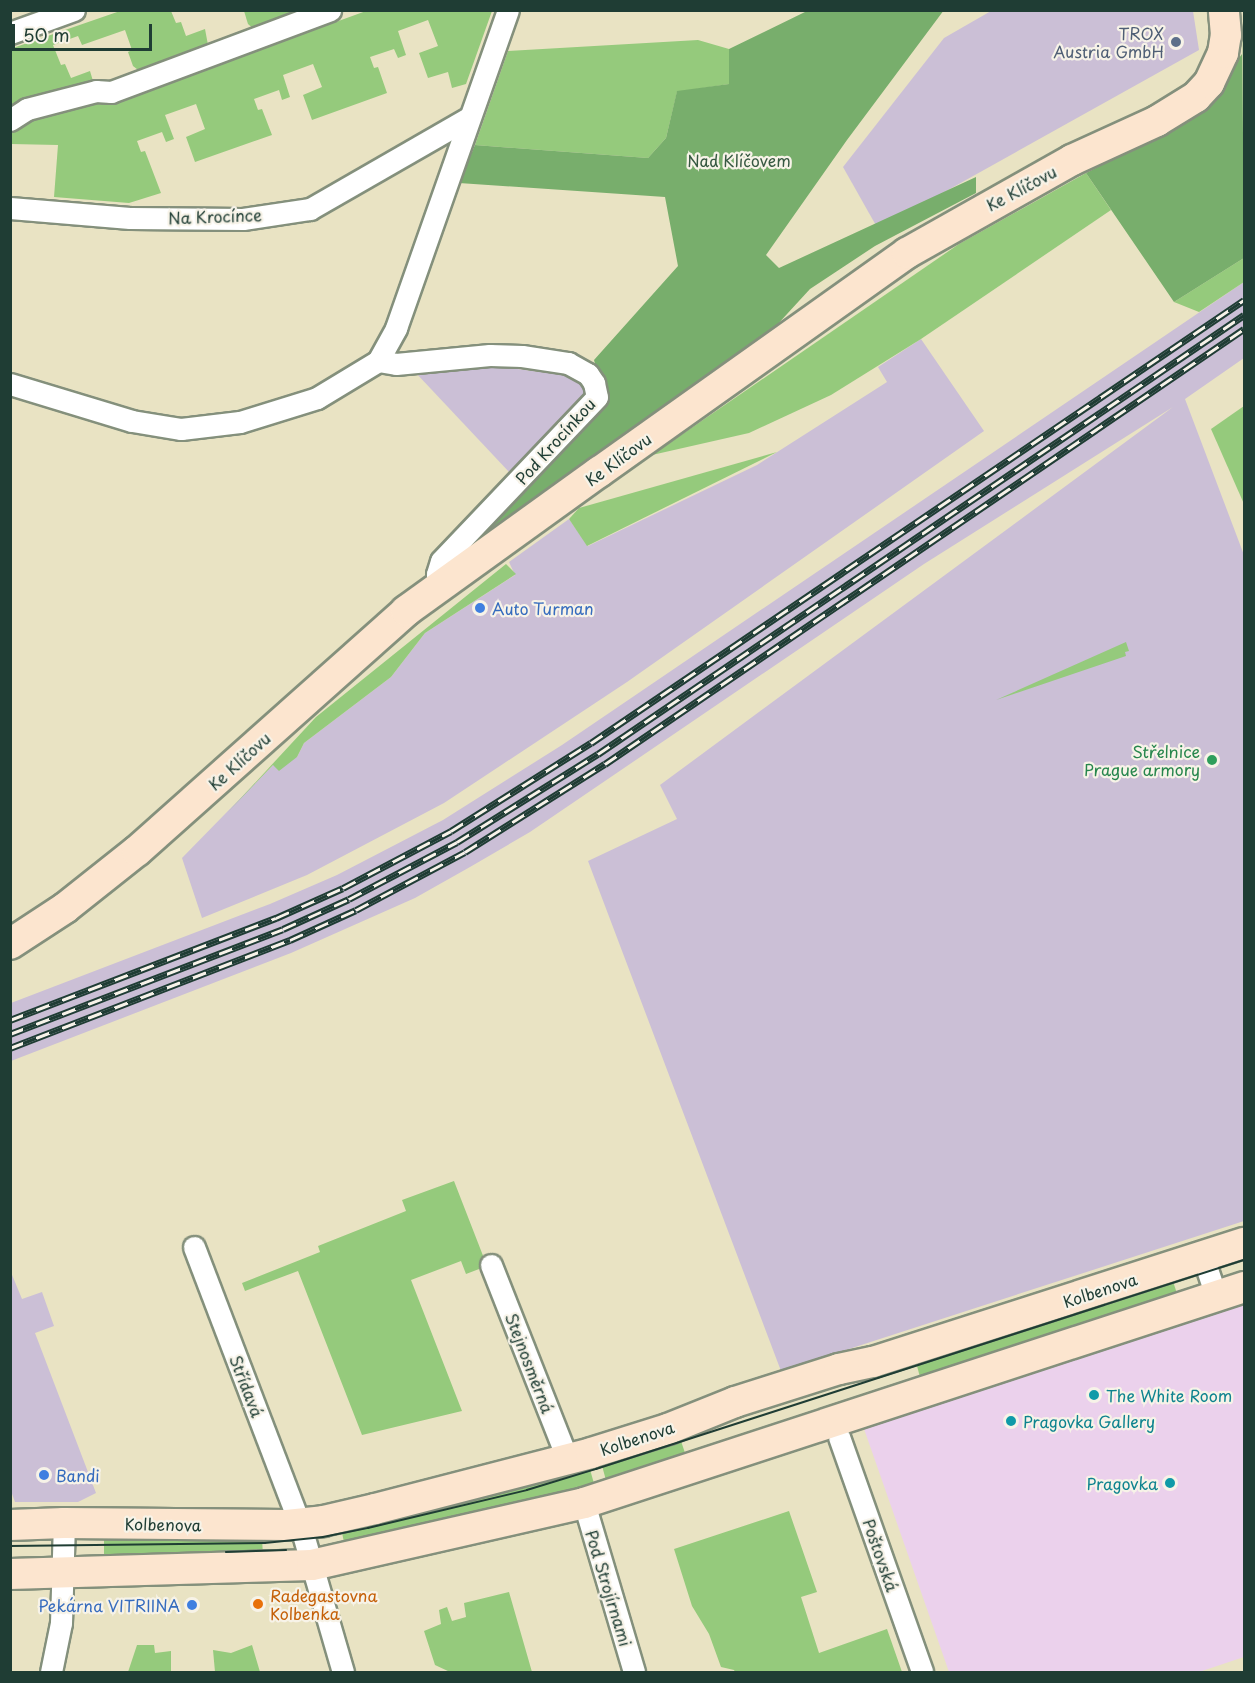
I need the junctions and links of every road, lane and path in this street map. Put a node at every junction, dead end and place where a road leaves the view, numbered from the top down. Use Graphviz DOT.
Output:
graph roads {
  1 [pos="74,10"];
  2 [pos="330,10"];
  3 [pos="508,10"];
  4 [pos="1224,10"];
  5 [pos="10,33"];
  6 [pos="468,118"];
  7 [pos="10,120"];
  8 [pos="10,208"];
  9 [pos="378,361"];
  10 [pos="10,384"];
  11 [pos="443,584"];
  12 [pos="10,944"];
  13 [pos="1245,1243"];
  14 [pos="194,1247"];
  15 [pos="1203,1257"];
  16 [pos="491,1265"];
  17 [pos="1245,1287"];
  18 [pos="1216,1296"];
  19 [pos="839,1437"];
  20 [pos="568,1460"];
  21 [pos="584,1503"];
  22 [pos="64,1523"];
  23 [pos="300,1524"];
  24 [pos="10,1525"];
  25 [pos="312,1564"];
  26 [pos="62,1573"];
  27 [pos="10,1574"];
  28 [pos="51,1672"];
  29 [pos="343,1672"];
  30 [pos="634,1672"];
  31 [pos="922,1672"];
  1 -- 5 [label="street"];
  2 -- 7 [label="street"];
  3 -- 6 [label="street"];
  4 -- 11 [label="main road, Ke Klíčovu"];
  6 -- 8 [label="street, Na Krocínce"];
  6 -- 9 [label="street"];
  9 -- 10 [label="street"];
  9 -- 11 [label="street, Pod Krocínkou"];
  11 -- 12 [label="main road, Ke Klíčovu"];
  13 -- 15 [label="main road, Kolbenova"];
  14 -- 23 [label="street, Střídavá"];
  15 -- 18 [label="street"];
  15 -- 20 [label="main road, Kolbenova"];
  16 -- 20 [label="street, Stejnosměrná"];
  17 -- 18 [label="main road"];
  18 -- 21 [label="main road"];
  19 -- 31 [label="street, Poštovská"];
  20 -- 23 [label="main road, Kolbenova"];
  21 -- 25 [label="main road"];
  21 -- 30 [label="street, Pod Strojírnami"];
  22 -- 23 [label="main road, Kolbenova"];
  22 -- 24 [label="main road, Kolbenova"];
  22 -- 26 [label="street"];
  23 -- 25 [label="street, Střídavá"];
  25 -- 26 [label="main road"];
  25 -- 29 [label="street, Střídavá"];
  26 -- 27 [label="main road"];
  26 -- 28 [label="street"];
}
